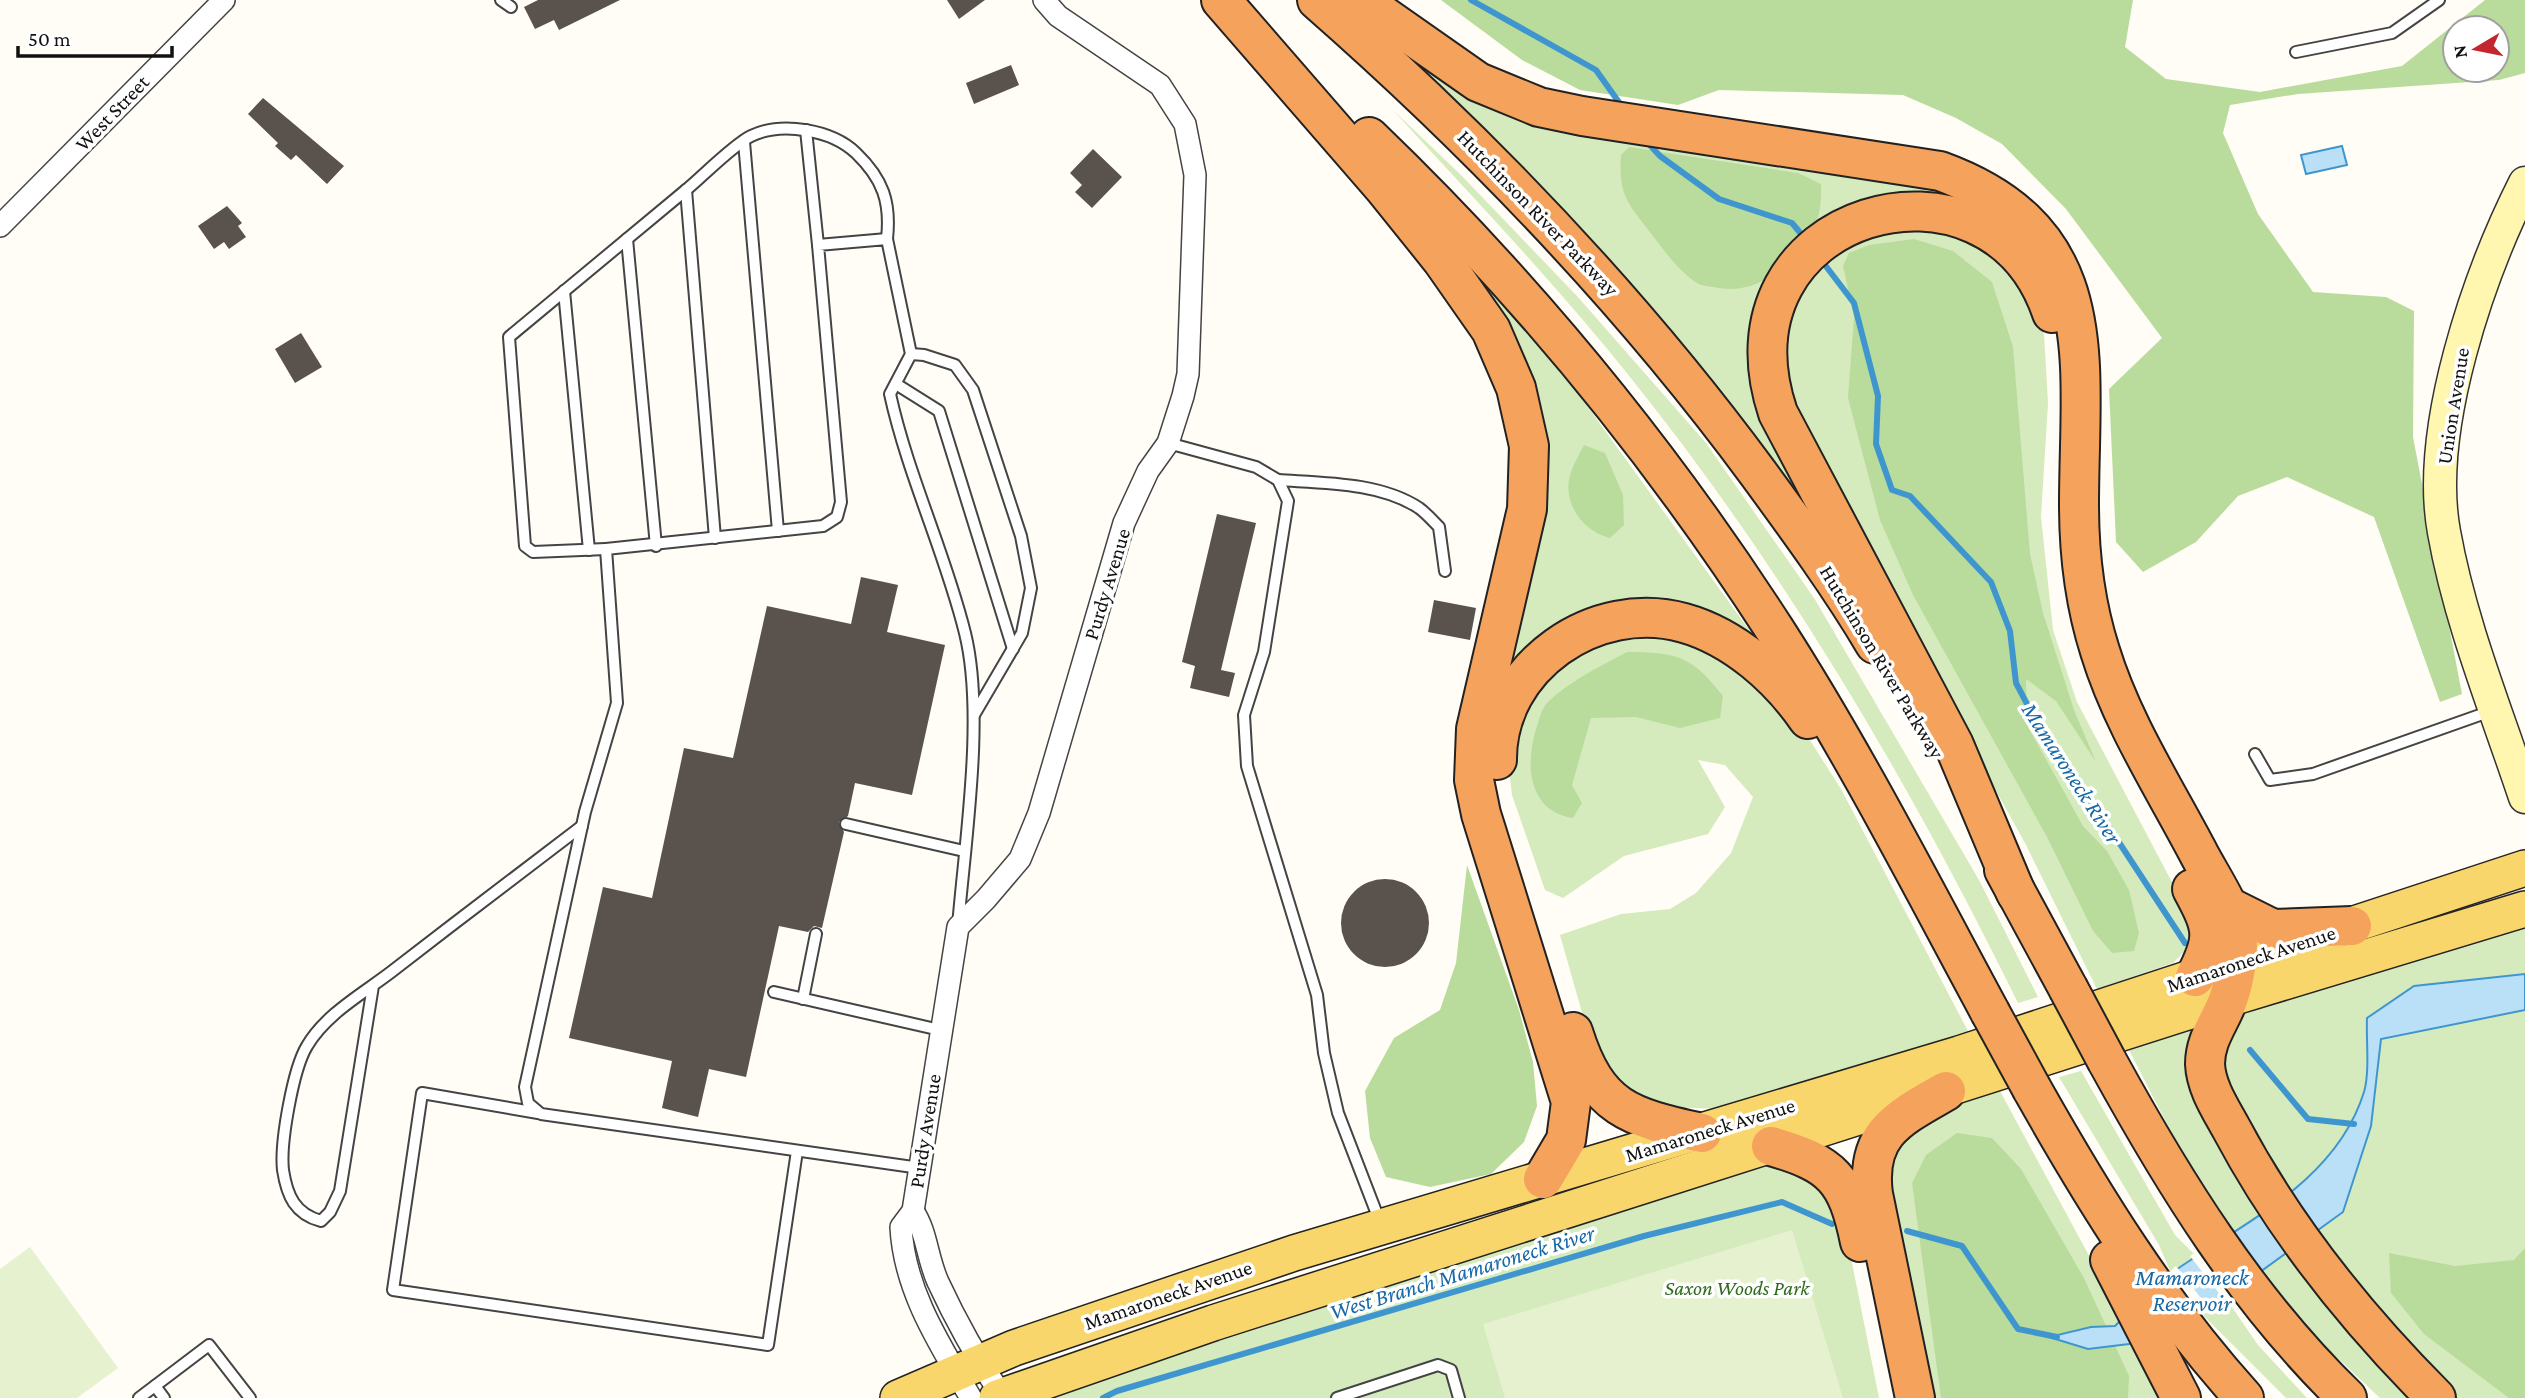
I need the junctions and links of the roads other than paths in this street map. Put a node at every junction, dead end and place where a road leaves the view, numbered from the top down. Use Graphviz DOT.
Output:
graph roads {
  1 [pos="224,0"];
  2 [pos="1044,0"];
  3 [pos="1221,0"];
  4 [pos="1317,0"];
  5 [pos="1362,0"];
  6 [pos="2439,0"];
  7 [pos="2296,52"];
  8 [pos="806,130"];
  9 [pos="744,142"];
  10 [pos="2525,183"];
  11 [pos="686,190"];
  12 [pos="0,226"];
  13 [pos="626,239"];
  14 [pos="887,239"];
  15 [pos="818,244"];
  16 [pos="564,291"];
  17 [pos="911,354"];
  18 [pos="896,383"];
  19 [pos="1168,443"];
  20 [pos="1278,480"];
  21 [pos="778,531"];
  22 [pos="715,538"];
  23 [pos="656,546"];
  24 [pos="589,550"];
  25 [pos="606,550"];
  26 [pos="1445,571"];
  27 [pos="1013,649"];
  28 [pos="2496,709"];
  29 [pos="972,718"];
  30 [pos="2255,754"];
  31 [pos="2525,797"];
  32 [pos="846,824"];
  33 [pos="582,827"];
  34 [pos="964,851"];
  35 [pos="1907,857"];
  36 [pos="2525,868"];
  37 [pos="2017,892"];
  38 [pos="2227,906"];
  39 [pos="2525,909"];
  40 [pos="2353,926"];
  41 [pos="958,927"];
  42 [pos="816,934"];
  43 [pos="2195,977"];
  44 [pos="2232,982"];
  45 [pos="373,986"];
  46 [pos="774,992"];
  47 [pos="803,999"];
  48 [pos="940,1030"];
  49 [pos="1946,1091"];
  50 [pos="541,1114"];
  51 [pos="1702,1133"];
  52 [pos="1771,1146"];
  53 [pos="797,1151"];
  54 [pos="920,1168"];
  55 [pos="1543,1179"];
  56 [pos="1382,1228"];
  57 [pos="2123,1263"];
  58 [pos="155,1386"];
  59 [pos="985,1387"];
  60 [pos="2177,1391"];
  61 [pos="139,1398"];
  62 [pos="164,1398"];
  63 [pos="250,1398"];
  64 [pos="898,1398"];
  65 [pos="1337,1398"];
  66 [pos="1459,1398"];
  67 [pos="1892,1398"];
  68 [pos="1915,1398"];
  69 [pos="2244,1398"];
  70 [pos="2347,1398"];
  71 [pos="2436,1398"];
  1 -- 12 [label="street, West Street"];
  2 -- 19 [label="street, Purdy Avenue"];
  3 -- 35 [label="highway"];
  3 -- 55 [label="highway"];
  4 -- 37 [label="highway, Hutchinson River Parkway"];
  5 -- 38 [label="highway"];
  6 -- 7 [label="lane"];
  8 -- 9 [label="lane"];
  8 -- 14 [label="lane"];
  8 -- 15 [label="lane"];
  9 -- 11 [label="lane"];
  9 -- 21 [label="lane"];
  10 -- 28 [label="street, Union Avenue"];
  11 -- 13 [label="lane"];
  11 -- 22 [label="lane"];
  13 -- 16 [label="lane"];
  13 -- 23 [label="lane"];
  14 -- 15 [label="lane"];
  14 -- 17 [label="lane"];
  15 -- 21 [label="lane"];
  16 -- 24 [label="lane"];
  16 -- 24 [label="lane"];
  17 -- 18 [label="lane"];
  17 -- 27 [label="lane"];
  18 -- 27 [label="lane"];
  18 -- 29 [label="lane"];
  19 -- 20 [label="lane"];
  19 -- 41 [label="street, Purdy Avenue"];
  20 -- 26 [label="lane"];
  20 -- 56 [label="lane"];
  21 -- 22 [label="lane"];
  22 -- 23 [label="lane"];
  23 -- 25 [label="lane"];
  24 -- 25 [label="lane"];
  25 -- 33 [label="lane"];
  27 -- 29 [label="lane"];
  28 -- 30 [label="lane"];
  28 -- 31 [label="street, Union Avenue"];
  29 -- 34 [label="lane"];
  32 -- 34 [label="lane"];
  33 -- 45 [label="lane"];
  33 -- 50 [label="lane"];
  34 -- 41 [label="lane"];
  35 -- 51 [label="highway"];
  35 -- 57 [label="highway, bridge"];
  36 -- 40 [label="main road, Mamaroneck Avenue"];
  37 -- 43 [label="highway"];
  37 -- 70 [label="highway, Hutchinson River Parkway, bridge"];
  38 -- 40 [label="highway"];
  38 -- 44 [label="highway"];
  39 -- 44 [label="main road, Mamaroneck Avenue"];
  40 -- 44 [label="main road, Mamaroneck Avenue"];
  41 -- 48 [label="street, Purdy Avenue"];
  42 -- 47 [label="lane"];
  43 -- 44 [label="main road, Mamaroneck Avenue"];
  43 -- 51 [label="main road, Mamaroneck Avenue"];
  44 -- 49 [label="main road, Mamaroneck Avenue"];
  44 -- 71 [label="highway"];
  45 -- 45 [label="lane"];
  46 -- 47 [label="lane"];
  47 -- 48 [label="lane"];
  48 -- 54 [label="street, Purdy Avenue"];
  49 -- 52 [label="main road, Mamaroneck Avenue"];
  49 -- 68 [label="highway"];
  50 -- 53 [label="lane"];
  50 -- 53 [label="lane"];
  51 -- 55 [label="main road, Mamaroneck Avenue"];
  52 -- 59 [label="main road, Mamaroneck Avenue"];
  52 -- 67 [label="highway"];
  53 -- 54 [label="lane"];
  54 -- 59 [label="street, Purdy Avenue"];
  55 -- 56 [label="main road, Mamaroneck Avenue"];
  56 -- 59 [label="main road, Mamaroneck Avenue"];
  57 -- 60 [label="highway"];
  57 -- 69 [label="highway"];
  58 -- 61 [label="lane"];
  58 -- 62 [label="lane"];
  58 -- 63 [label="lane"];
  59 -- 64 [label="main road, Mamaroneck Avenue"];
  65 -- 66 [label="lane"];
}
